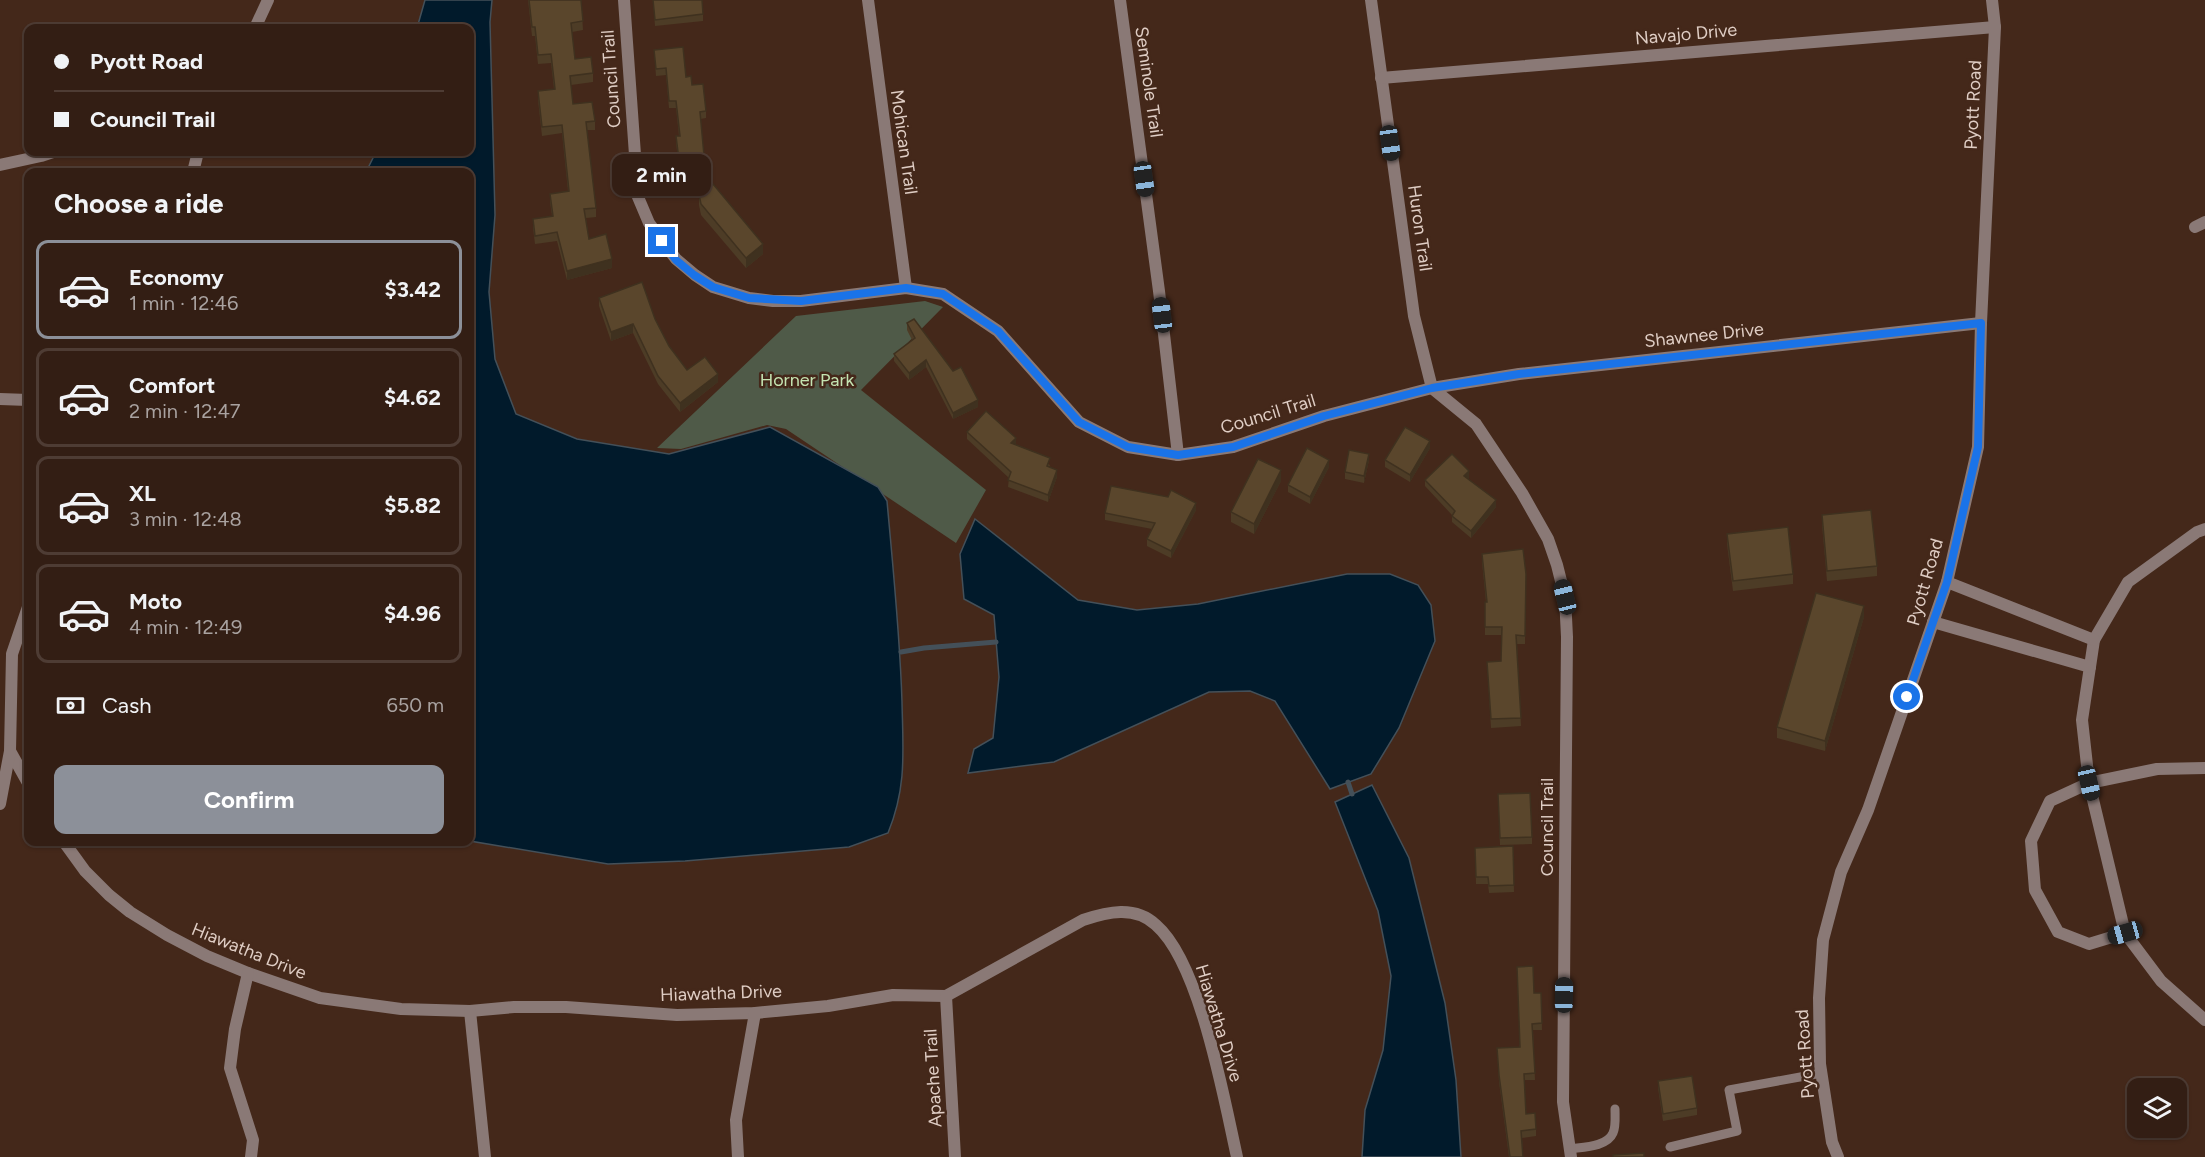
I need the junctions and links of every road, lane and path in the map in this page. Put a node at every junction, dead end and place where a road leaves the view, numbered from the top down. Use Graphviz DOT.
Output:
graph roads {
  1 [pos="267,0"];
  2 [pos="624,0"];
  3 [pos="868,0"];
  4 [pos="1120,0"];
  5 [pos="1371,0"];
  6 [pos="1992,0"];
  7 [pos="257,24"];
  8 [pos="1995,27"];
  9 [pos="1381,78"];
  10 [pos="41,156"];
  11 [pos="0,165"];
  12 [pos="906,288"];
  13 [pos="1981,323"];
  14 [pos="1432,388"];
  15 [pos="0,399"];
  16 [pos="24,400"];
  17 [pos="1178,455"];
  18 [pos="2205,529"];
  19 [pos="1947,582"];
  20 [pos="24,616"];
  21 [pos="1933,622"];
  22 [pos="2094,640"];
  23 [pos="6,655"];
  24 [pos="2090,667"];
  25 [pos="10,752"];
  26 [pos="2205,768"];
  27 [pos="24,776"];
  28 [pos="2089,783"];
  29 [pos="0,804"];
  30 [pos="67,846"];
  31 [pos="2125,933"];
  32 [pos="248,973"];
  33 [pos="946,996"];
  34 [pos="470,1011"];
  35 [pos="755,1013"];
  36 [pos="2205,1020"];
  37 [pos="1822,1073"];
  38 [pos="1615,1109"];
  39 [pos="1670,1147"];
  40 [pos="1570,1153"];
  41 [pos="251,1157"];
  42 [pos="485,1157"];
  43 [pos="738,1157"];
  44 [pos="955,1157"];
  45 [pos="1237,1157"];
  46 [pos="1838,1157"];
  1 -- 7 [label="street"];
  2 -- 12 [label="street, Council Trail"];
  3 -- 12 [label="street, Mohican Trail"];
  4 -- 17 [label="street, Seminole Trail"];
  5 -- 9 [label="street, Huron Trail"];
  6 -- 8 [label="street, Pyott Road"];
  8 -- 9 [label="street, Navajo Drive"];
  8 -- 13 [label="street, Pyott Road"];
  9 -- 14 [label="street, Huron Trail"];
  10 -- 11 [label="street"];
  12 -- 17 [label="street, Council Trail"];
  13 -- 14 [label="street, Shawnee Drive"];
  13 -- 19 [label="street, Pyott Road"];
  14 -- 17 [label="street, Council Trail"];
  14 -- 40 [label="street, Council Trail"];
  15 -- 16 [label="street"];
  18 -- 22 [label="street"];
  19 -- 21 [label="street, Pyott Road"];
  19 -- 22 [label="street"];
  20 -- 23 [label="street"];
  21 -- 24 [label="street"];
  21 -- 37 [label="street, Pyott Road"];
  22 -- 24 [label="street"];
  23 -- 25 [label="street"];
  24 -- 28 [label="street"];
  25 -- 27 [label="street"];
  25 -- 29 [label="street"];
  26 -- 28 [label="street"];
  28 -- 31 [label="street"];
  28 -- 31 [label="street"];
  30 -- 32 [label="street, Hiawatha Drive"];
  31 -- 36 [label="street"];
  32 -- 34 [label="street, Hiawatha Drive"];
  32 -- 41 [label="street"];
  33 -- 35 [label="street, Hiawatha Drive"];
  33 -- 44 [label="street, Apache Trail"];
  33 -- 45 [label="street, Hiawatha Drive"];
  34 -- 35 [label="street, Hiawatha Drive"];
  34 -- 42 [label="street"];
  35 -- 43 [label="street"];
  37 -- 39 [label="lane"];
  37 -- 46 [label="street, Pyott Road"];
  38 -- 40 [label="lane"];
}
